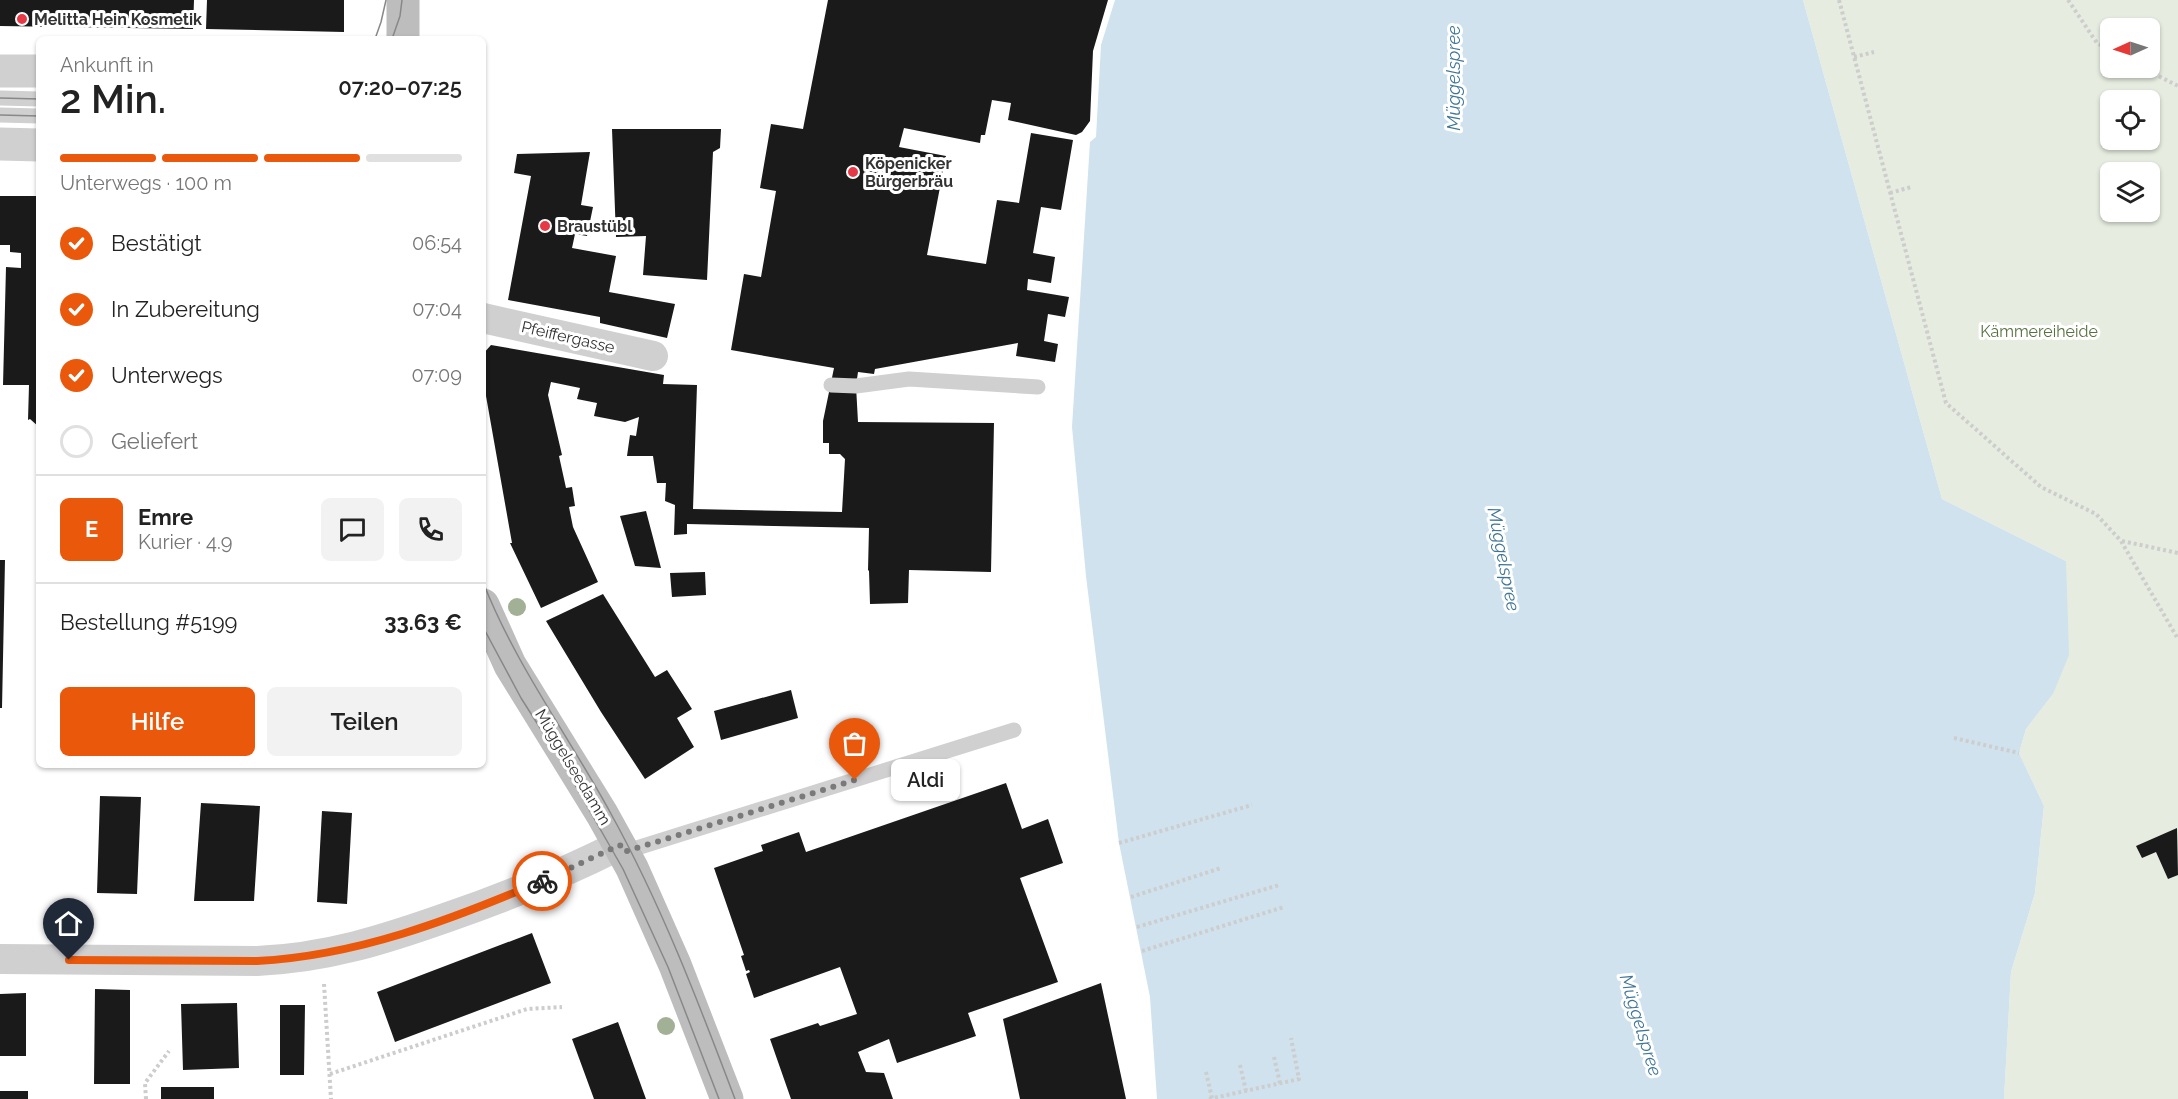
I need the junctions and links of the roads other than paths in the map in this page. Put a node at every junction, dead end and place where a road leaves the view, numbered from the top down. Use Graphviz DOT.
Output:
graph roads {
  1 [pos="403,0"];
  2 [pos="403,36"];
  3 [pos="0,71"];
  4 [pos="36,71"];
  5 [pos="0,98"];
  6 [pos="36,99"];
  7 [pos="0,115"];
  8 [pos="36,116"];
  9 [pos="0,144"];
  10 [pos="36,144"];
  11 [pos="486,319"];
  12 [pos="653,356"];
  13 [pos="831,385"];
  14 [pos="1038,387"];
  15 [pos="486,612"];
  16 [pos="1014,730"];
  17 [pos="622,849"];
  18 [pos="0,959"];
  19 [pos="728,1099"];
  1 -- 2 [label="main road"];
  3 -- 4 [label="street"];
  5 -- 6 [label="lane"];
  7 -- 8 [label="lane"];
  9 -- 10 [label="street"];
  11 -- 12 [label="street, Pfeiffergasse"];
  13 -- 14 [label="lane"];
  15 -- 17 [label="main road, Müggelseedamm"];
  16 -- 17 [label="lane"];
  17 -- 18 [label="street"];
  17 -- 19 [label="main road, Müggelseedamm"];
}
